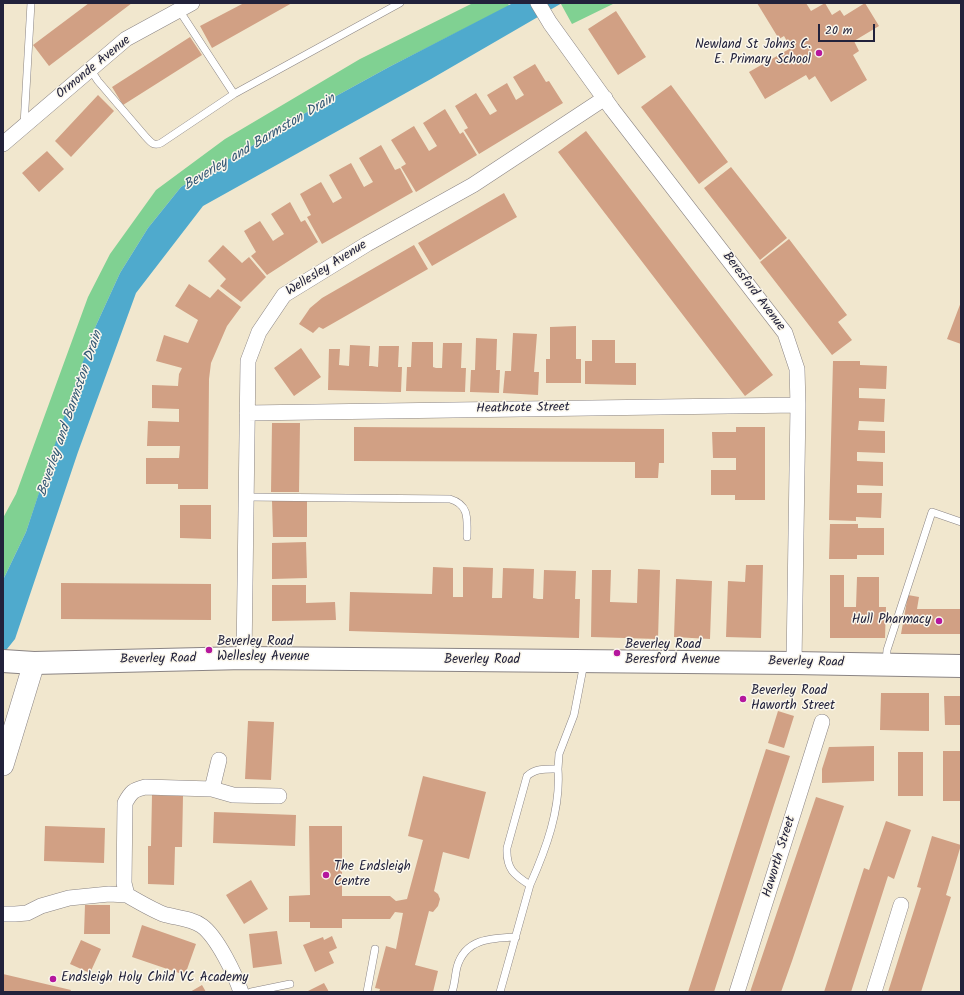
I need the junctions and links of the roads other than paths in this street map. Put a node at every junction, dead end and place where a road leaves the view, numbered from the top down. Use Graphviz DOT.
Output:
graph roads {
  1 [pos="31,3"];
  2 [pos="400,3"];
  3 [pos="538,3"];
  4 [pos="186,7"];
  5 [pos="90,69"];
  6 [pos="234,94"];
  7 [pos="605,98"];
  8 [pos="24,126"];
  9 [pos="3,144"];
  10 [pos="798,405"];
  11 [pos="247,413"];
  12 [pos="246,497"];
  13 [pos="961,522"];
  14 [pos="467,537"];
  15 [pos="244,658"];
  16 [pos="6,661"];
  17 [pos="584,661"];
  18 [pos="34,663"];
  19 [pos="794,663"];
  20 [pos="886,665"];
  21 [pos="961,666"];
  22 [pos="822,722"];
  23 [pos="219,760"];
  24 [pos="3,765"];
  25 [pos="558,769"];
  26 [pos="212,789"];
  27 [pos="279,796"];
  28 [pos="530,886"];
  29 [pos="127,895"];
  30 [pos="902,905"];
  31 [pos="3,914"];
  32 [pos="516,937"];
  33 [pos="374,949"];
  34 [pos="290,984"];
  35 [pos="241,992"];
  36 [pos="251,992"];
  37 [pos="367,992"];
  38 [pos="452,992"];
  39 [pos="500,992"];
  40 [pos="737,992"];
  41 [pos="874,992"];
  1 -- 8 [label="lane"];
  2 -- 6 [label="lane"];
  3 -- 7 [label="street, Beresford Avenue"];
  4 -- 5 [label="street, Ormonde Avenue"];
  4 -- 6 [label="lane"];
  5 -- 6 [label="lane"];
  5 -- 8 [label="street, Ormonde Avenue"];
  7 -- 10 [label="street, Beresford Avenue"];
  7 -- 11 [label="street, Wellesley Avenue"];
  8 -- 9 [label="street, Ormonde Avenue"];
  10 -- 11 [label="street, Heathcote Street"];
  10 -- 19 [label="street, Beresford Avenue"];
  11 -- 12 [label="street, Wellesley Avenue"];
  12 -- 14 [label="lane"];
  12 -- 15 [label="street, Wellesley Avenue"];
  13 -- 20 [label="lane"];
  15 -- 17 [label="main road, Beverley Road"];
  15 -- 18 [label="main road, Beverley Road"];
  16 -- 18 [label="main road, Beverley Road"];
  17 -- 19 [label="main road, Beverley Road"];
  17 -- 25 [label="lane"];
  18 -- 24 [label="street"];
  19 -- 20 [label="main road, Beverley Road"];
  20 -- 21 [label="main road, Beverley Road"];
  22 -- 40 [label="street, Haworth Street"];
  23 -- 26 [label="street"];
  25 -- 28 [label="lane"];
  25 -- 28 [label="lane"];
  26 -- 27 [label="street"];
  26 -- 29 [label="street"];
  28 -- 32 [label="lane"];
  29 -- 31 [label="street"];
  29 -- 35 [label="street"];
  30 -- 41 [label="street"];
  32 -- 38 [label="lane"];
  32 -- 39 [label="lane"];
  33 -- 37 [label="lane"];
  34 -- 36 [label="lane"];
}
